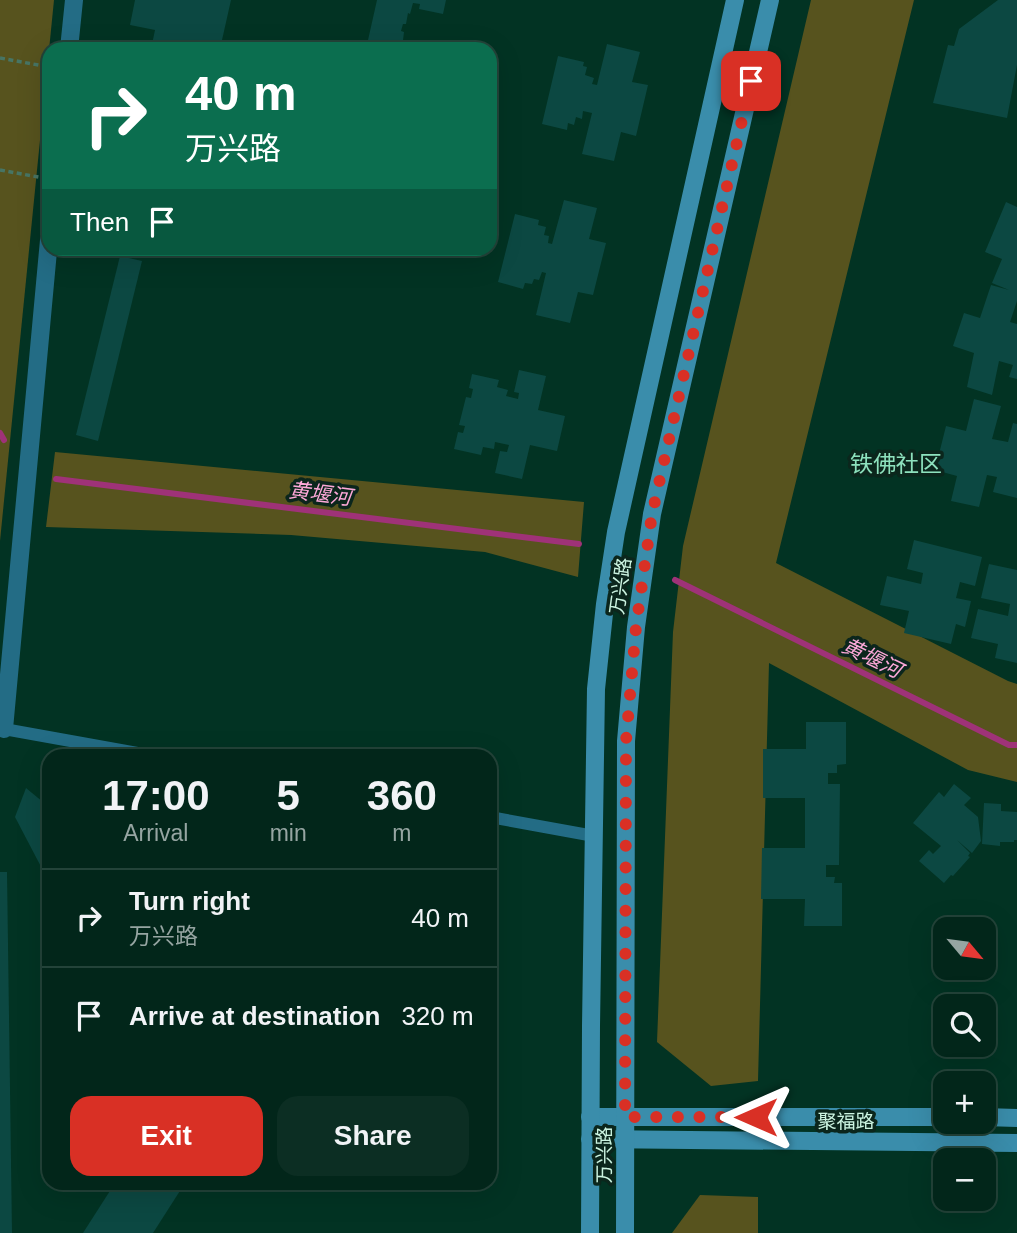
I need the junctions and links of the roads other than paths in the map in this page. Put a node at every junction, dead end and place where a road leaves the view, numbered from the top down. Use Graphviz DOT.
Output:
graph roads {
  1 [pos="74,0"];
  2 [pos="734,0"];
  3 [pos="770,0"];
  4 [pos="70,42"];
  5 [pos="48,256"];
  6 [pos="4,729"];
  7 [pos="115,749"];
  8 [pos="497,818"];
  9 [pos="594,836"];
  10 [pos="590,1117"];
  11 [pos="625,1117"];
  12 [pos="933,1117"];
  13 [pos="996,1118"];
  14 [pos="1017,1118"];
  15 [pos="590,1139"];
  16 [pos="625,1140"];
  17 [pos="1017,1143"];
  18 [pos="590,1233"];
  19 [pos="625,1233"];
  1 -- 4 [label="street"];
  2 -- 9 [label="main road"];
  3 -- 11 [label="main road, 万兴路"];
  5 -- 6 [label="street"];
  6 -- 7 [label="lane"];
  8 -- 9 [label="lane"];
  9 -- 10 [label="main road"];
  10 -- 11 [label="main road"];
  10 -- 15 [label="main road"];
  11 -- 12 [label="main road"];
  11 -- 16 [label="main road, 万兴路"];
  13 -- 14 [label="main road"];
  15 -- 16 [label="main road, 聚福路"];
  15 -- 18 [label="main road"];
  16 -- 17 [label="main road, 聚福路"];
  16 -- 19 [label="main road, 万兴路"];
}
